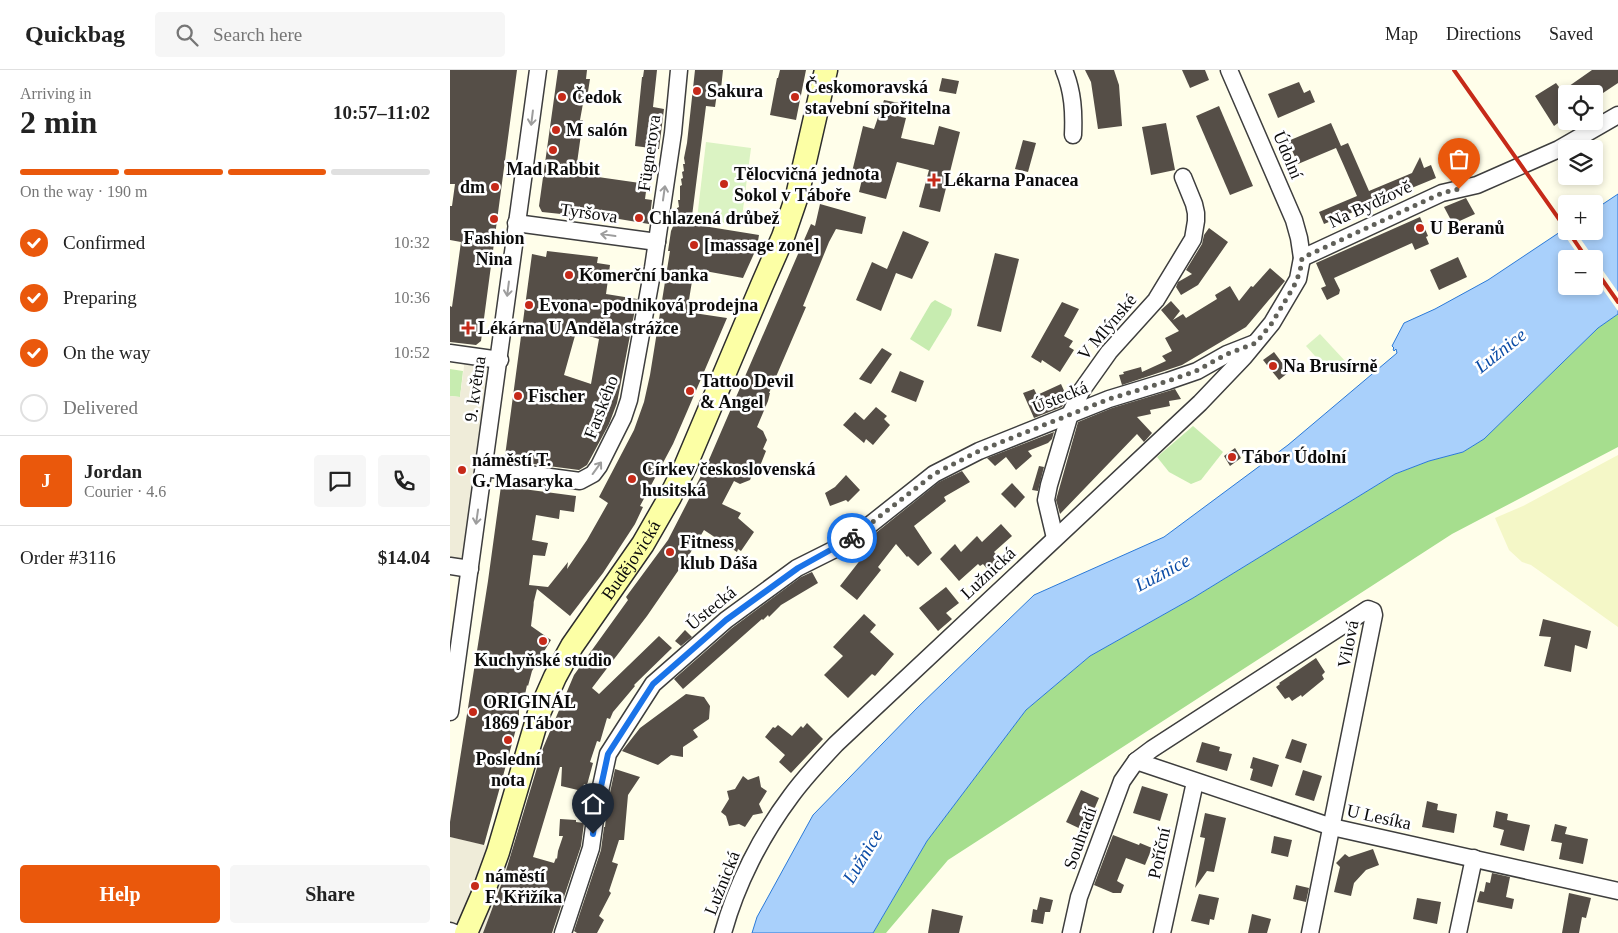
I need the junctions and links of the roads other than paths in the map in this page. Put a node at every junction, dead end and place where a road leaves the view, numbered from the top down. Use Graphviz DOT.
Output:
graph roads {
  1 [pos="538,70"];
  2 [pos="679,70"];
  3 [pos="826,70"];
  4 [pos="1064,70"];
  5 [pos="1229,70"];
  6 [pos="1618,115"];
  7 [pos="1073,136"];
  8 [pos="1183,177"];
  9 [pos="516,223"];
  10 [pos="657,242"];
  11 [pos="1302,258"];
  12 [pos="1256,343"];
  13 [pos="450,353"];
  14 [pos="500,360"];
  15 [pos="1196,371"];
  16 [pos="1215,388"];
  17 [pos="1070,414"];
  18 [pos="484,468"];
  19 [pos="1055,538"];
  20 [pos="450,566"];
  21 [pos="470,569"];
  22 [pos="450,712"];
  23 [pos="1136,761"];
  24 [pos="1195,782"];
  25 [pos="1332,827"];
  26 [pos="1474,858"];
  27 [pos="1618,891"];
  28 [pos="450,931"];
  29 [pos="455,933"];
  30 [pos="466,933"];
  31 [pos="563,933"];
  32 [pos="724,933"];
  33 [pos="1072,933"];
  34 [pos="1162,933"];
  35 [pos="1310,933"];
  36 [pos="1458,933"];
  1 -- 9 [label="street, 9. května, one-way"];
  10 -- 2 [label="street, Fügnerova, one-way"];
  3 -- 30 [label="main road, Budějovická"];
  4 -- 7 [label="street"];
  5 -- 11 [label="street, Údolní"];
  6 -- 11 [label="street, Na Bydžově"];
  8 -- 17 [label="street, V Mlýnské"];
  10 -- 9 [label="street, Tyršova, one-way"];
  9 -- 14 [label="street, 9. května, one-way"];
  18 -- 10 [label="street, Farského, one-way"];
  11 -- 12 [label="street, Lužnická"];
  12 -- 15 [label="street, Ústecká"];
  12 -- 16 [label="street, Lužnická"];
  13 -- 14 [label="street"];
  14 -- 18 [label="street, 9. května"];
  15 -- 16 [label="street"];
  15 -- 17 [label="street, Ústecká"];
  16 -- 19 [label="street, Lužnická"];
  17 -- 19 [label="street, V Mlýnské"];
  17 -- 31 [label="street, Ústecká"];
  18 -- 21 [label="street, 9. května, one-way"];
  19 -- 32 [label="street, Lužnická"];
  20 -- 21 [label="street"];
  21 -- 22 [label="street, 9. května"];
  23 -- 24 [label="street, U Lesíka"];
  23 -- 25 [label="street, Vilová"];
  23 -- 33 [label="street, Souhradí"];
  24 -- 25 [label="street, U Lesíka"];
  24 -- 34 [label="street, Poříční"];
  25 -- 26 [label="street, U Lesíka"];
  25 -- 35 [label="street, Vilová"];
  26 -- 27 [label="street, U Lesíka"];
  26 -- 36 [label="street"];
  28 -- 29 [label="street"];
}
